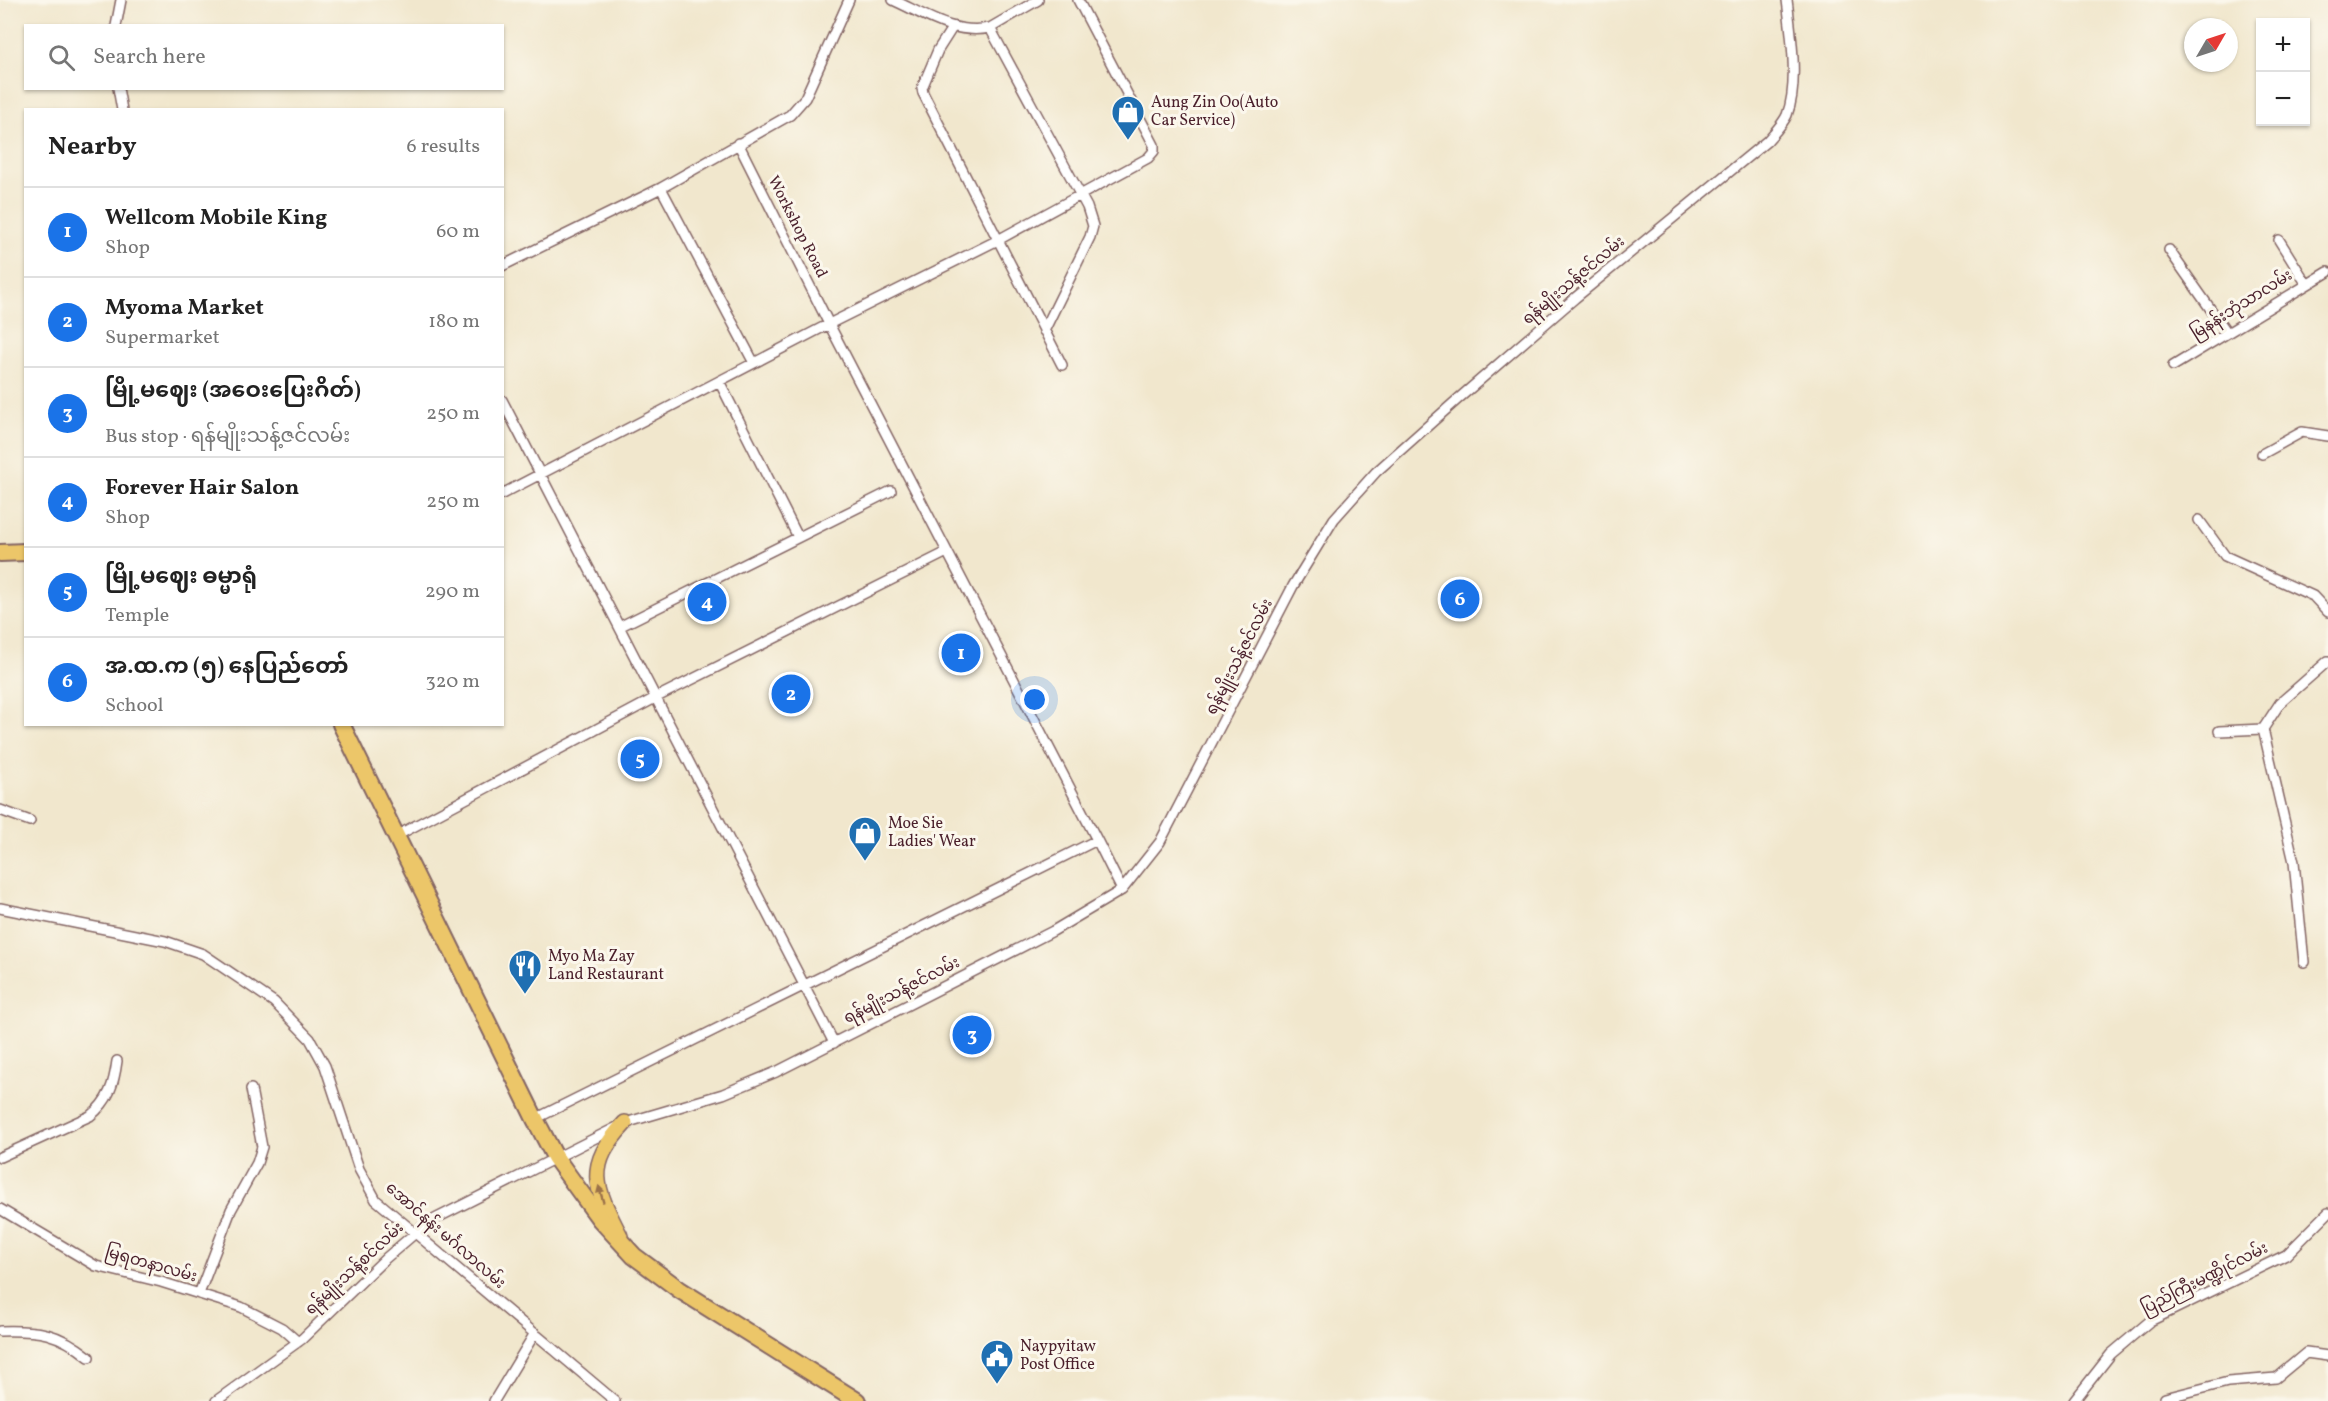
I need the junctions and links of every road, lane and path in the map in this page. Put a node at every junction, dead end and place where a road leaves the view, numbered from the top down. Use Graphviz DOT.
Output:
graph roads {
  1 [pos="121,0"];
  2 [pos="849,0"];
  3 [pos="893,0"];
  4 [pos="1038,0"];
  5 [pos="1078,0"];
  6 [pos="1787,0"];
  7 [pos="117,24"];
  8 [pos="952,28"];
  9 [pos="990,28"];
  10 [pos="118,90"];
  11 [pos="122,108"];
  12 [pos="738,143"];
  13 [pos="662,188"];
  14 [pos="1081,196"];
  15 [pos="998,240"];
  16 [pos="2279,240"];
  17 [pos="2169,250"];
  18 [pos="504,265"];
  19 [pos="2328,272"];
  20 [pos="2306,283"];
  21 [pos="829,324"];
  22 [pos="1044,331"];
  23 [pos="2226,332"];
  24 [pos="754,363"];
  25 [pos="1062,365"];
  26 [pos="2172,366"];
  27 [pos="719,381"];
  28 [pos="504,404"];
  29 [pos="2328,436"];
  30 [pos="2262,454"];
  31 [pos="542,473"];
  32 [pos="891,491"];
  33 [pos="504,493"];
  34 [pos="2199,520"];
  35 [pos="798,537"];
  36 [pos="24,552"];
  37 [pos="947,552"];
  38 [pos="0,553"];
  39 [pos="2328,612"];
  40 [pos="621,626"];
  41 [pos="2328,661"];
  42 [pos="657,697"];
  43 [pos="342,726"];
  44 [pos="2263,729"];
  45 [pos="2219,731"];
  46 [pos="0,810"];
  47 [pos="30,821"];
  48 [pos="396,836"];
  49 [pos="1097,840"];
  50 [pos="1122,890"];
  51 [pos="0,908"];
  52 [pos="2304,962"];
  53 [pos="805,987"];
  54 [pos="834,1044"];
  55 [pos="117,1061"];
  56 [pos="251,1089"];
  57 [pos="535,1119"];
  58 [pos="625,1122"];
  59 [pos="0,1157"];
  60 [pos="555,1157"];
  61 [pos="0,1209"];
  62 [pos="2328,1213"];
  63 [pos="416,1233"];
  64 [pos="625,1246"];
  65 [pos="199,1294"];
  66 [pos="0,1331"];
  67 [pos="536,1333"];
  68 [pos="298,1342"];
  69 [pos="2328,1356"];
  70 [pos="89,1357"];
  71 [pos="2165,1398"];
  72 [pos="222,1399"];
  73 [pos="494,1401"];
  74 [pos="615,1401"];
  75 [pos="857,1401"];
  76 [pos="2074,1401"];
  1 -- 7 [label="street"];
  2 -- 12 [label="street"];
  3 -- 8 [label="street"];
  4 -- 9 [label="street"];
  5 -- 14 [label="street"];
  6 -- 50 [label="street, ရန်မျိုးသန့်ဇင်လမ်း"];
  8 -- 9 [label="street"];
  8 -- 15 [label="street"];
  9 -- 14 [label="street"];
  10 -- 11 [label="street"];
  12 -- 13 [label="street"];
  12 -- 21 [label="street, Workshop Road"];
  13 -- 18 [label="street"];
  13 -- 24 [label="street"];
  14 -- 15 [label="street"];
  14 -- 22 [label="street"];
  15 -- 21 [label="street"];
  15 -- 22 [label="street"];
  16 -- 20 [label="street"];
  17 -- 23 [label="street"];
  19 -- 20 [label="street, မြနန်းဘုံသာလမ်း"];
  20 -- 23 [label="street, မြနန်းဘုံသာလမ်း"];
  21 -- 24 [label="street"];
  21 -- 37 [label="street, Workshop Road"];
  22 -- 25 [label="street"];
  23 -- 26 [label="street, မြနန်းဘုံသာလမ်း"];
  24 -- 27 [label="street"];
  27 -- 31 [label="street"];
  27 -- 35 [label="street"];
  28 -- 31 [label="street"];
  29 -- 30 [label="street"];
  31 -- 33 [label="street"];
  31 -- 40 [label="street"];
  32 -- 35 [label="street"];
  34 -- 39 [label="street"];
  35 -- 40 [label="street"];
  36 -- 38 [label="highway"];
  37 -- 42 [label="street"];
  37 -- 49 [label="street, Workshop Road"];
  40 -- 42 [label="street"];
  41 -- 44 [label="street"];
  42 -- 48 [label="street"];
  42 -- 53 [label="street"];
  43 -- 48 [label="highway"];
  44 -- 45 [label="street"];
  44 -- 52 [label="street"];
  46 -- 47 [label="street"];
  48 -- 57 [label="highway"];
  49 -- 50 [label="street, Workshop Road"];
  49 -- 53 [label="street"];
  50 -- 54 [label="street, ရန်မျိုးသန့်ဇင်လမ်း"];
  51 -- 63 [label="street, အောင်နန်း မင်္ဂလာလမ်း"];
  53 -- 54 [label="street"];
  53 -- 57 [label="street"];
  54 -- 58 [label="street, ရန်မျိုးသန့်ဇင်လမ်း"];
  55 -- 59 [label="street"];
  56 -- 65 [label="street"];
  57 -- 60 [label="highway"];
  58 -- 60 [label="street, ရန်မျိုးသန့်ဇင်လမ်း"];
  64 -- 58 [label="main road, one-way"];
  60 -- 63 [label="street, ရန်မျိုးသန့်စင်လမ်း"];
  60 -- 64 [label="highway"];
  61 -- 65 [label="street, မြရတနာလမ်း"];
  62 -- 76 [label="street, ပြည်ကြီးမဏ္ဍိုင်လမ်း"];
  63 -- 67 [label="street, အောင်နန်း မင်္ဂလာလမ်း"];
  63 -- 68 [label="street, ရန်မျိုးသန့်စင်လမ်း"];
  64 -- 75 [label="highway"];
  65 -- 68 [label="street, မြရတနာလမ်း"];
  66 -- 70 [label="street"];
  67 -- 73 [label="street"];
  67 -- 74 [label="street, အောင်နန်း မင်္ဂလာလမ်း"];
  68 -- 72 [label="street, ရန်မျိုးသန့်စင်လမ်း"];
  69 -- 71 [label="street"];
}
